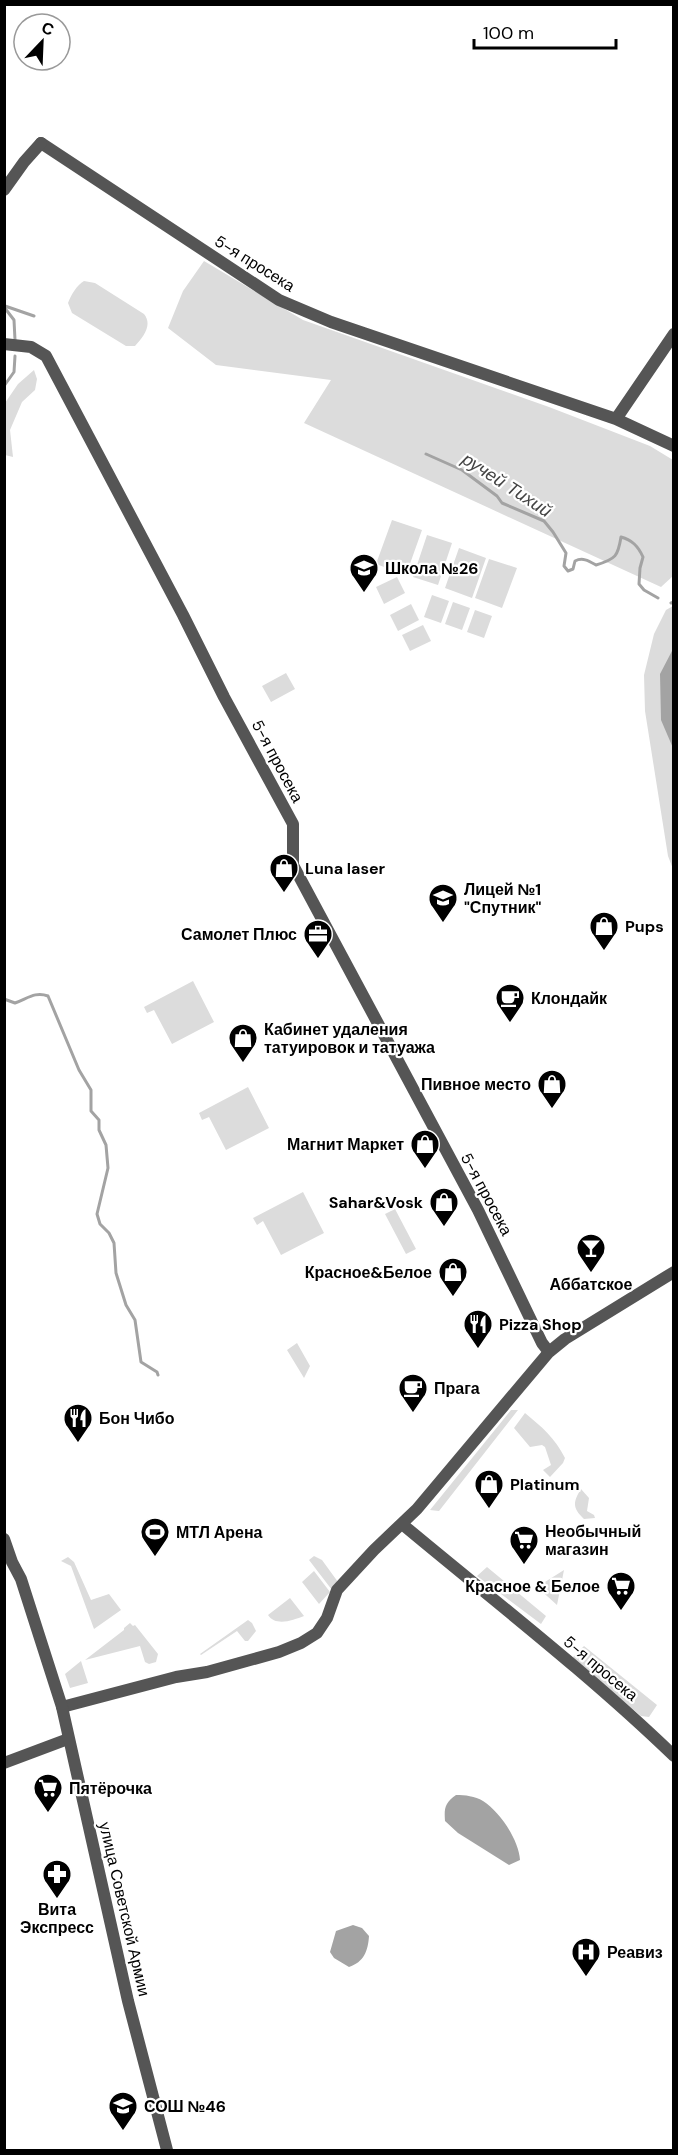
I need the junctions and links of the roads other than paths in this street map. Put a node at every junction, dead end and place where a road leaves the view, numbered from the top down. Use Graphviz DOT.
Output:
graph roads {
  1 [pos="4,190"];
  2 [pos="674,334"];
  3 [pos="4,344"];
  4 [pos="616,419"];
  5 [pos="674,446"];
  6 [pos="674,1272"];
  7 [pos="549,1352"];
  8 [pos="402,1524"];
  9 [pos="4,1539"];
  10 [pos="62,1707"];
  11 [pos="68,1739"];
  12 [pos="674,1756"];
  13 [pos="4,1763"];
  14 [pos="167,2151"];
  1 -- 4 [label="street, 5-я просека"];
  2 -- 4 [label="street"];
  3 -- 7 [label="street, 5-я просека"];
  4 -- 5 [label="street, 5-я просека"];
  6 -- 7 [label="street"];
  7 -- 8 [label="street"];
  8 -- 10 [label="street"];
  8 -- 12 [label="street, 5-я просека"];
  9 -- 10 [label="street, улица Советской Армии"];
  10 -- 11 [label="street, улица Советской Армии"];
  11 -- 13 [label="street"];
  11 -- 14 [label="street, улица Советской Армии"];
}
